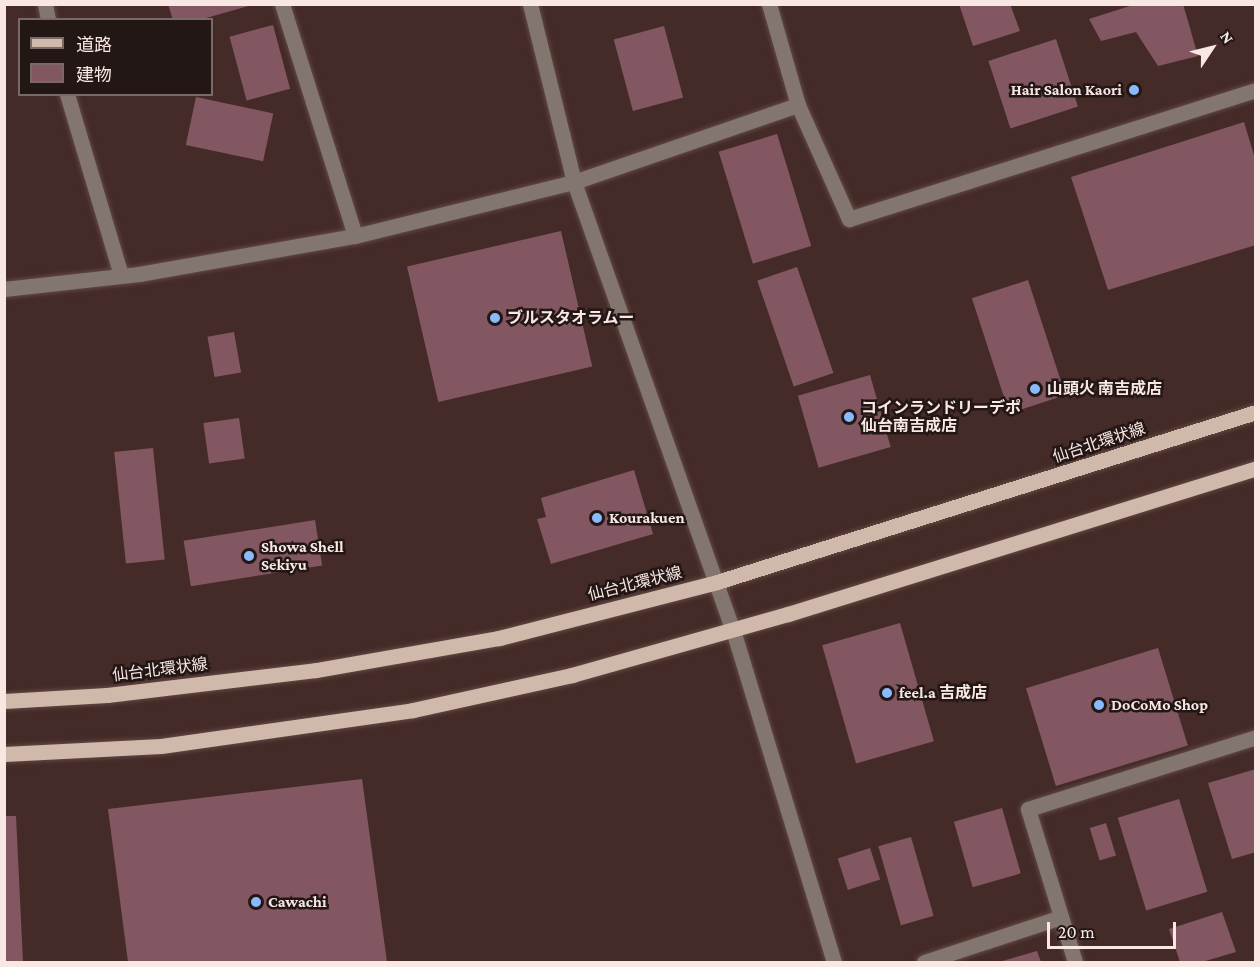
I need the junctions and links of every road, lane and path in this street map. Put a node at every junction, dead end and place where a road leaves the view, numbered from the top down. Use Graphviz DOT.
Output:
graph roads {
  1 [pos="282,4"];
  2 [pos="530,4"];
  3 [pos="769,4"];
  4 [pos="1256,90"];
  5 [pos="68,96"];
  6 [pos="798,105"];
  7 [pos="574,182"];
  8 [pos="355,236"];
  9 [pos="121,275"];
  10 [pos="4,289"];
  11 [pos="1256,412"];
  12 [pos="1256,468"];
  13 [pos="717,582"];
  14 [pos="733,630"];
  15 [pos="4,701"];
  16 [pos="1256,737"];
  17 [pos="4,754"];
  18 [pos="1061,917"];
  19 [pos="834,963"];
  20 [pos="924,963"];
  21 [pos="1075,963"];
  1 -- 8 [label="street"];
  2 -- 7 [label="street"];
  3 -- 6 [label="street"];
  4 -- 6 [label="street"];
  5 -- 9 [label="street"];
  6 -- 7 [label="street"];
  7 -- 8 [label="street"];
  7 -- 13 [label="street"];
  8 -- 9 [label="street"];
  9 -- 10 [label="street"];
  11 -- 13 [label="main road, 仙台北環状線"];
  12 -- 14 [label="main road"];
  13 -- 14 [label="street"];
  13 -- 15 [label="main road, 仙台北環状線"];
  14 -- 17 [label="main road"];
  14 -- 19 [label="street"];
  16 -- 18 [label="street"];
  18 -- 20 [label="street"];
  18 -- 21 [label="street"];
}
